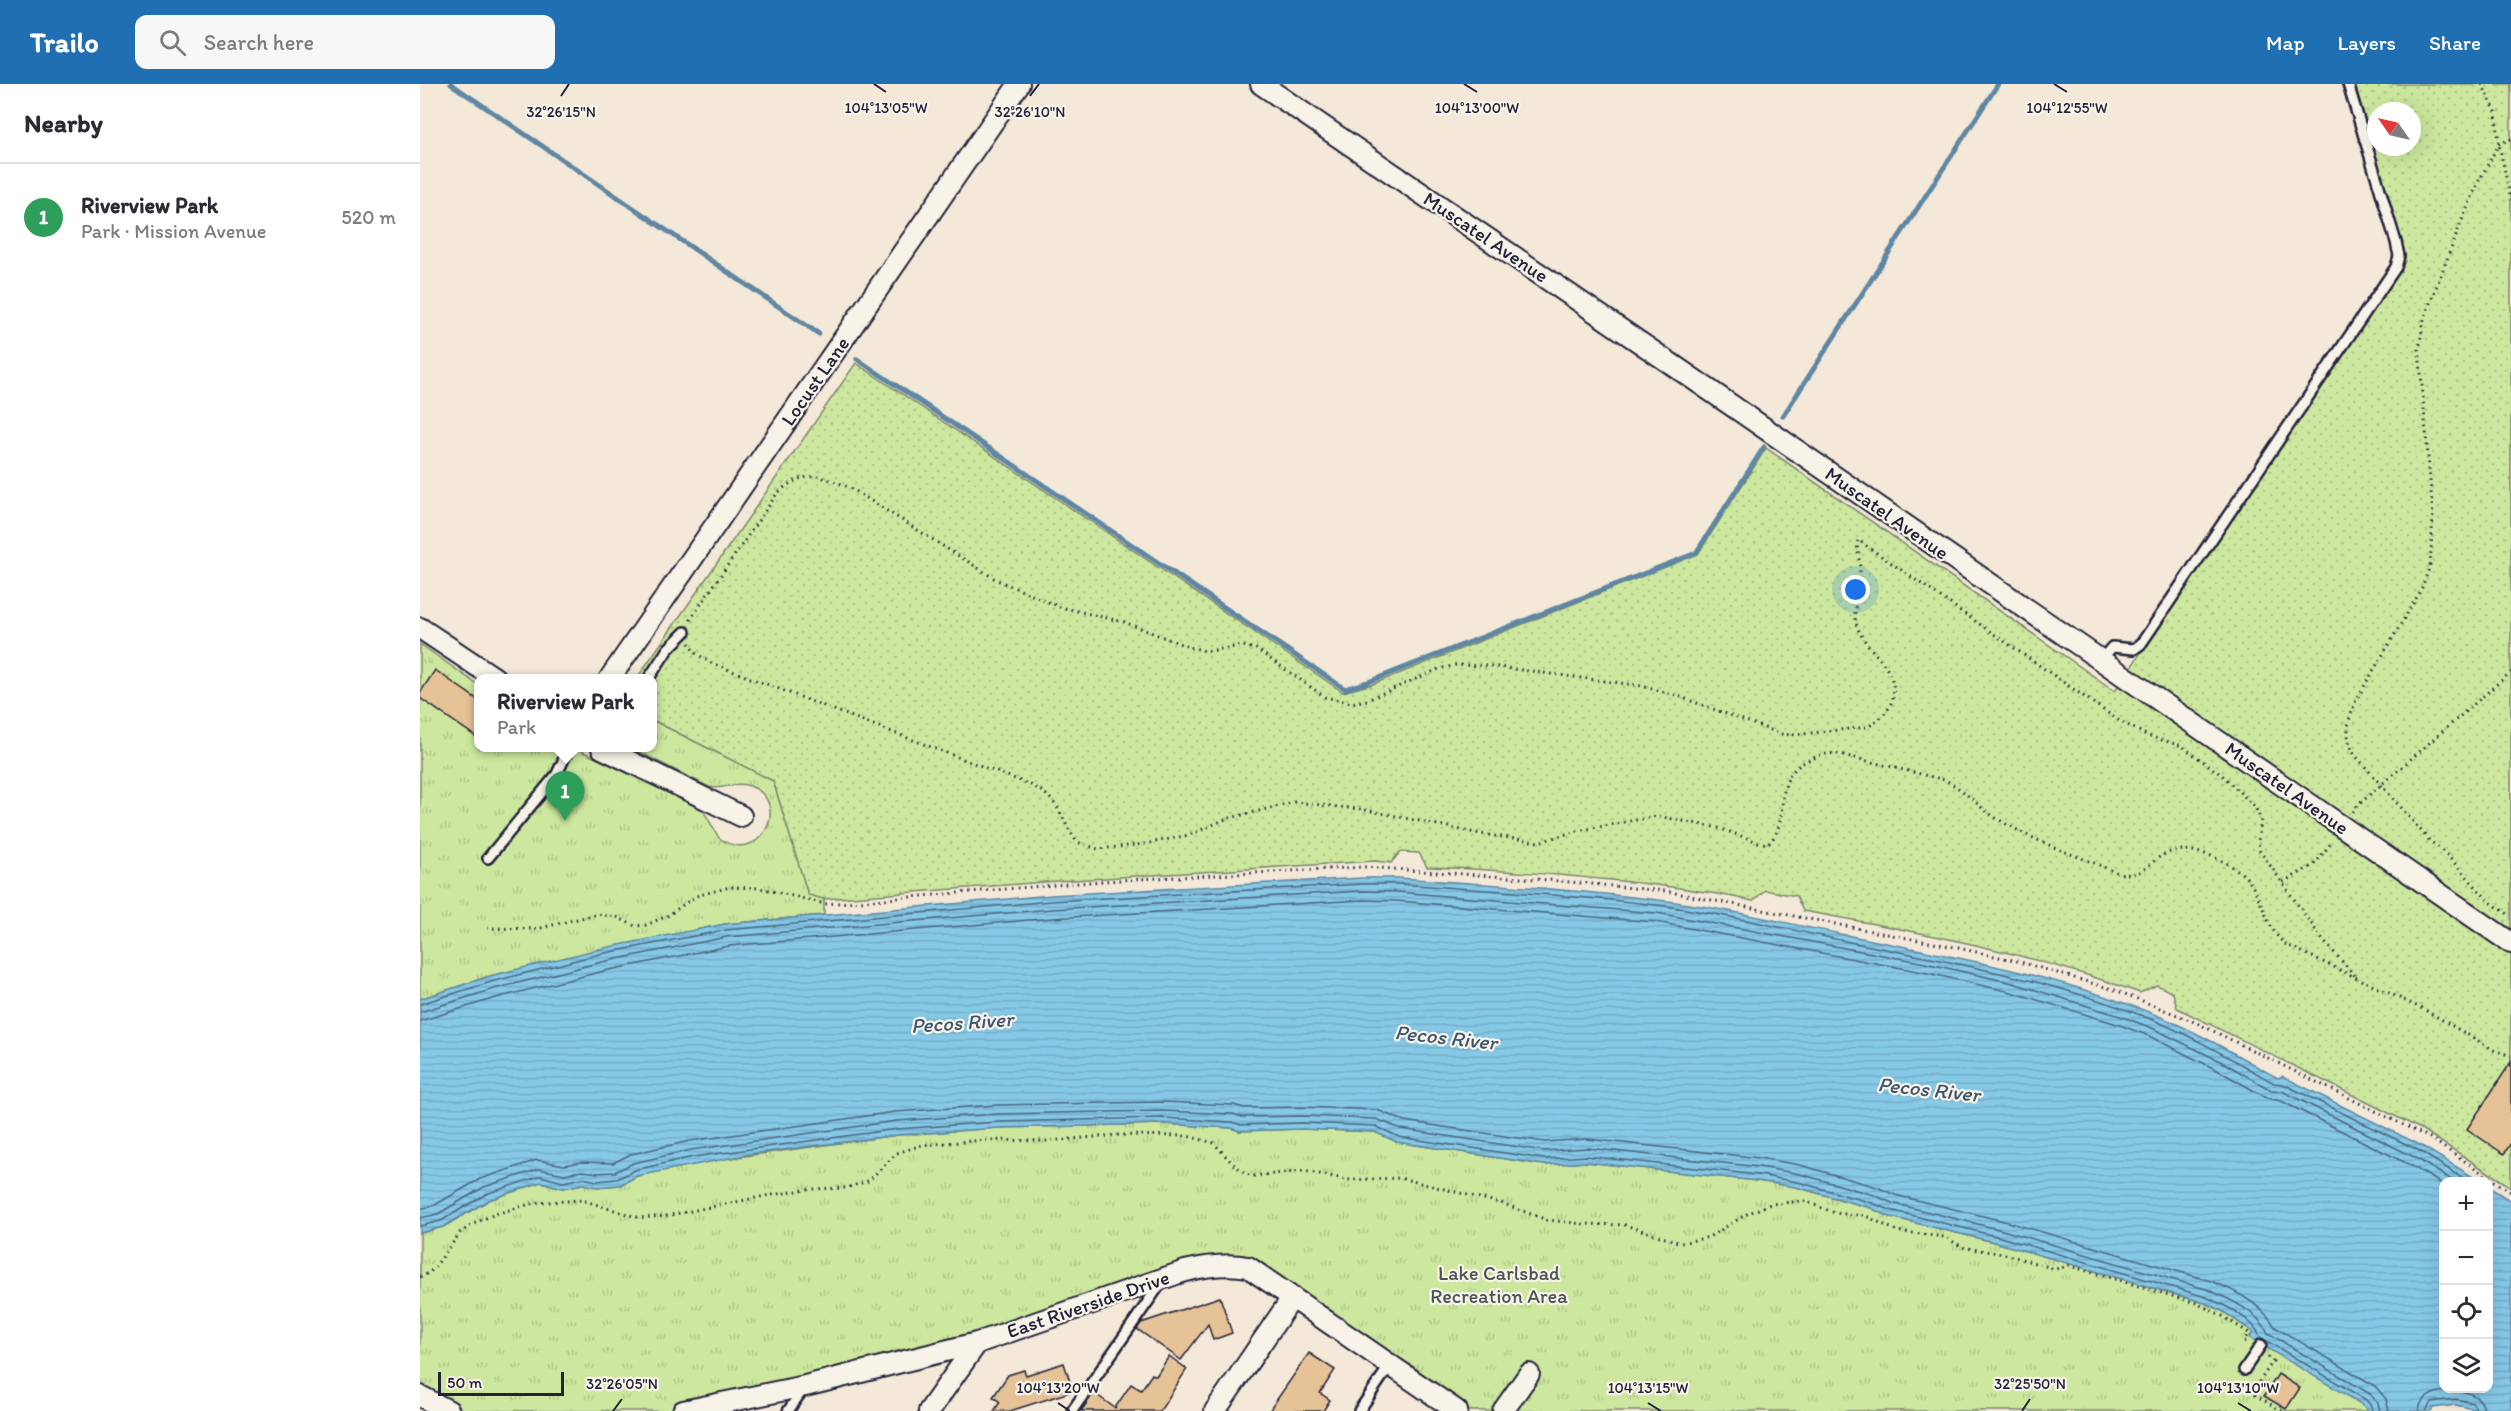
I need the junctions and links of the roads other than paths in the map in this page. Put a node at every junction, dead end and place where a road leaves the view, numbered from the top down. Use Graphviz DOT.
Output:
graph roads {
  1 [pos="1019,84"];
  2 [pos="1261,84"];
  3 [pos="2348,84"];
  4 [pos="420,628"];
  5 [pos="685,632"];
  6 [pos="2101,660"];
  7 [pos="489,674"];
  8 [pos="613,674"];
  9 [pos="652,674"];
  10 [pos="566,752"];
  11 [pos="613,752"];
  12 [pos="741,816"];
  13 [pos="488,858"];
  14 [pos="2511,943"];
  15 [pos="1164,1278"];
  16 [pos="1293,1298"];
  17 [pos="976,1343"];
  18 [pos="2260,1347"];
  19 [pos="1390,1365"];
  20 [pos="2244,1370"];
  21 [pos="1529,1374"];
  22 [pos="805,1386"];
  23 [pos="420,1396"];
  24 [pos="448,1411"];
  25 [pos="682,1411"];
  26 [pos="788,1411"];
  27 [pos="929,1411"];
  28 [pos="1072,1411"];
  29 [pos="1215,1411"];
  30 [pos="1359,1411"];
  31 [pos="1457,1411"];
  32 [pos="1503,1411"];
  1 -- 8 [label="street, Locust Lane"];
  2 -- 6 [label="street, Muscatel Avenue"];
  3 -- 6 [label="lane"];
  4 -- 7 [label="street"];
  5 -- 9 [label="lane"];
  6 -- 14 [label="street, Muscatel Avenue"];
  10 -- 13 [label="lane"];
  11 -- 12 [label="street"];
  15 -- 16 [label="street, East Riverside Drive"];
  15 -- 17 [label="street, East Riverside Drive"];
  15 -- 28 [label="lane"];
  16 -- 19 [label="street, East Riverside Drive"];
  16 -- 29 [label="street"];
  17 -- 22 [label="street, East Riverside Drive"];
  17 -- 27 [label="street"];
  18 -- 20 [label="lane"];
  19 -- 30 [label="lane"];
  19 -- 31 [label="street, East Riverside Drive"];
  21 -- 32 [label="street"];
  22 -- 25 [label="street, East Riverside Drive"];
  22 -- 26 [label="lane"];
  23 -- 24 [label="street"];
}
